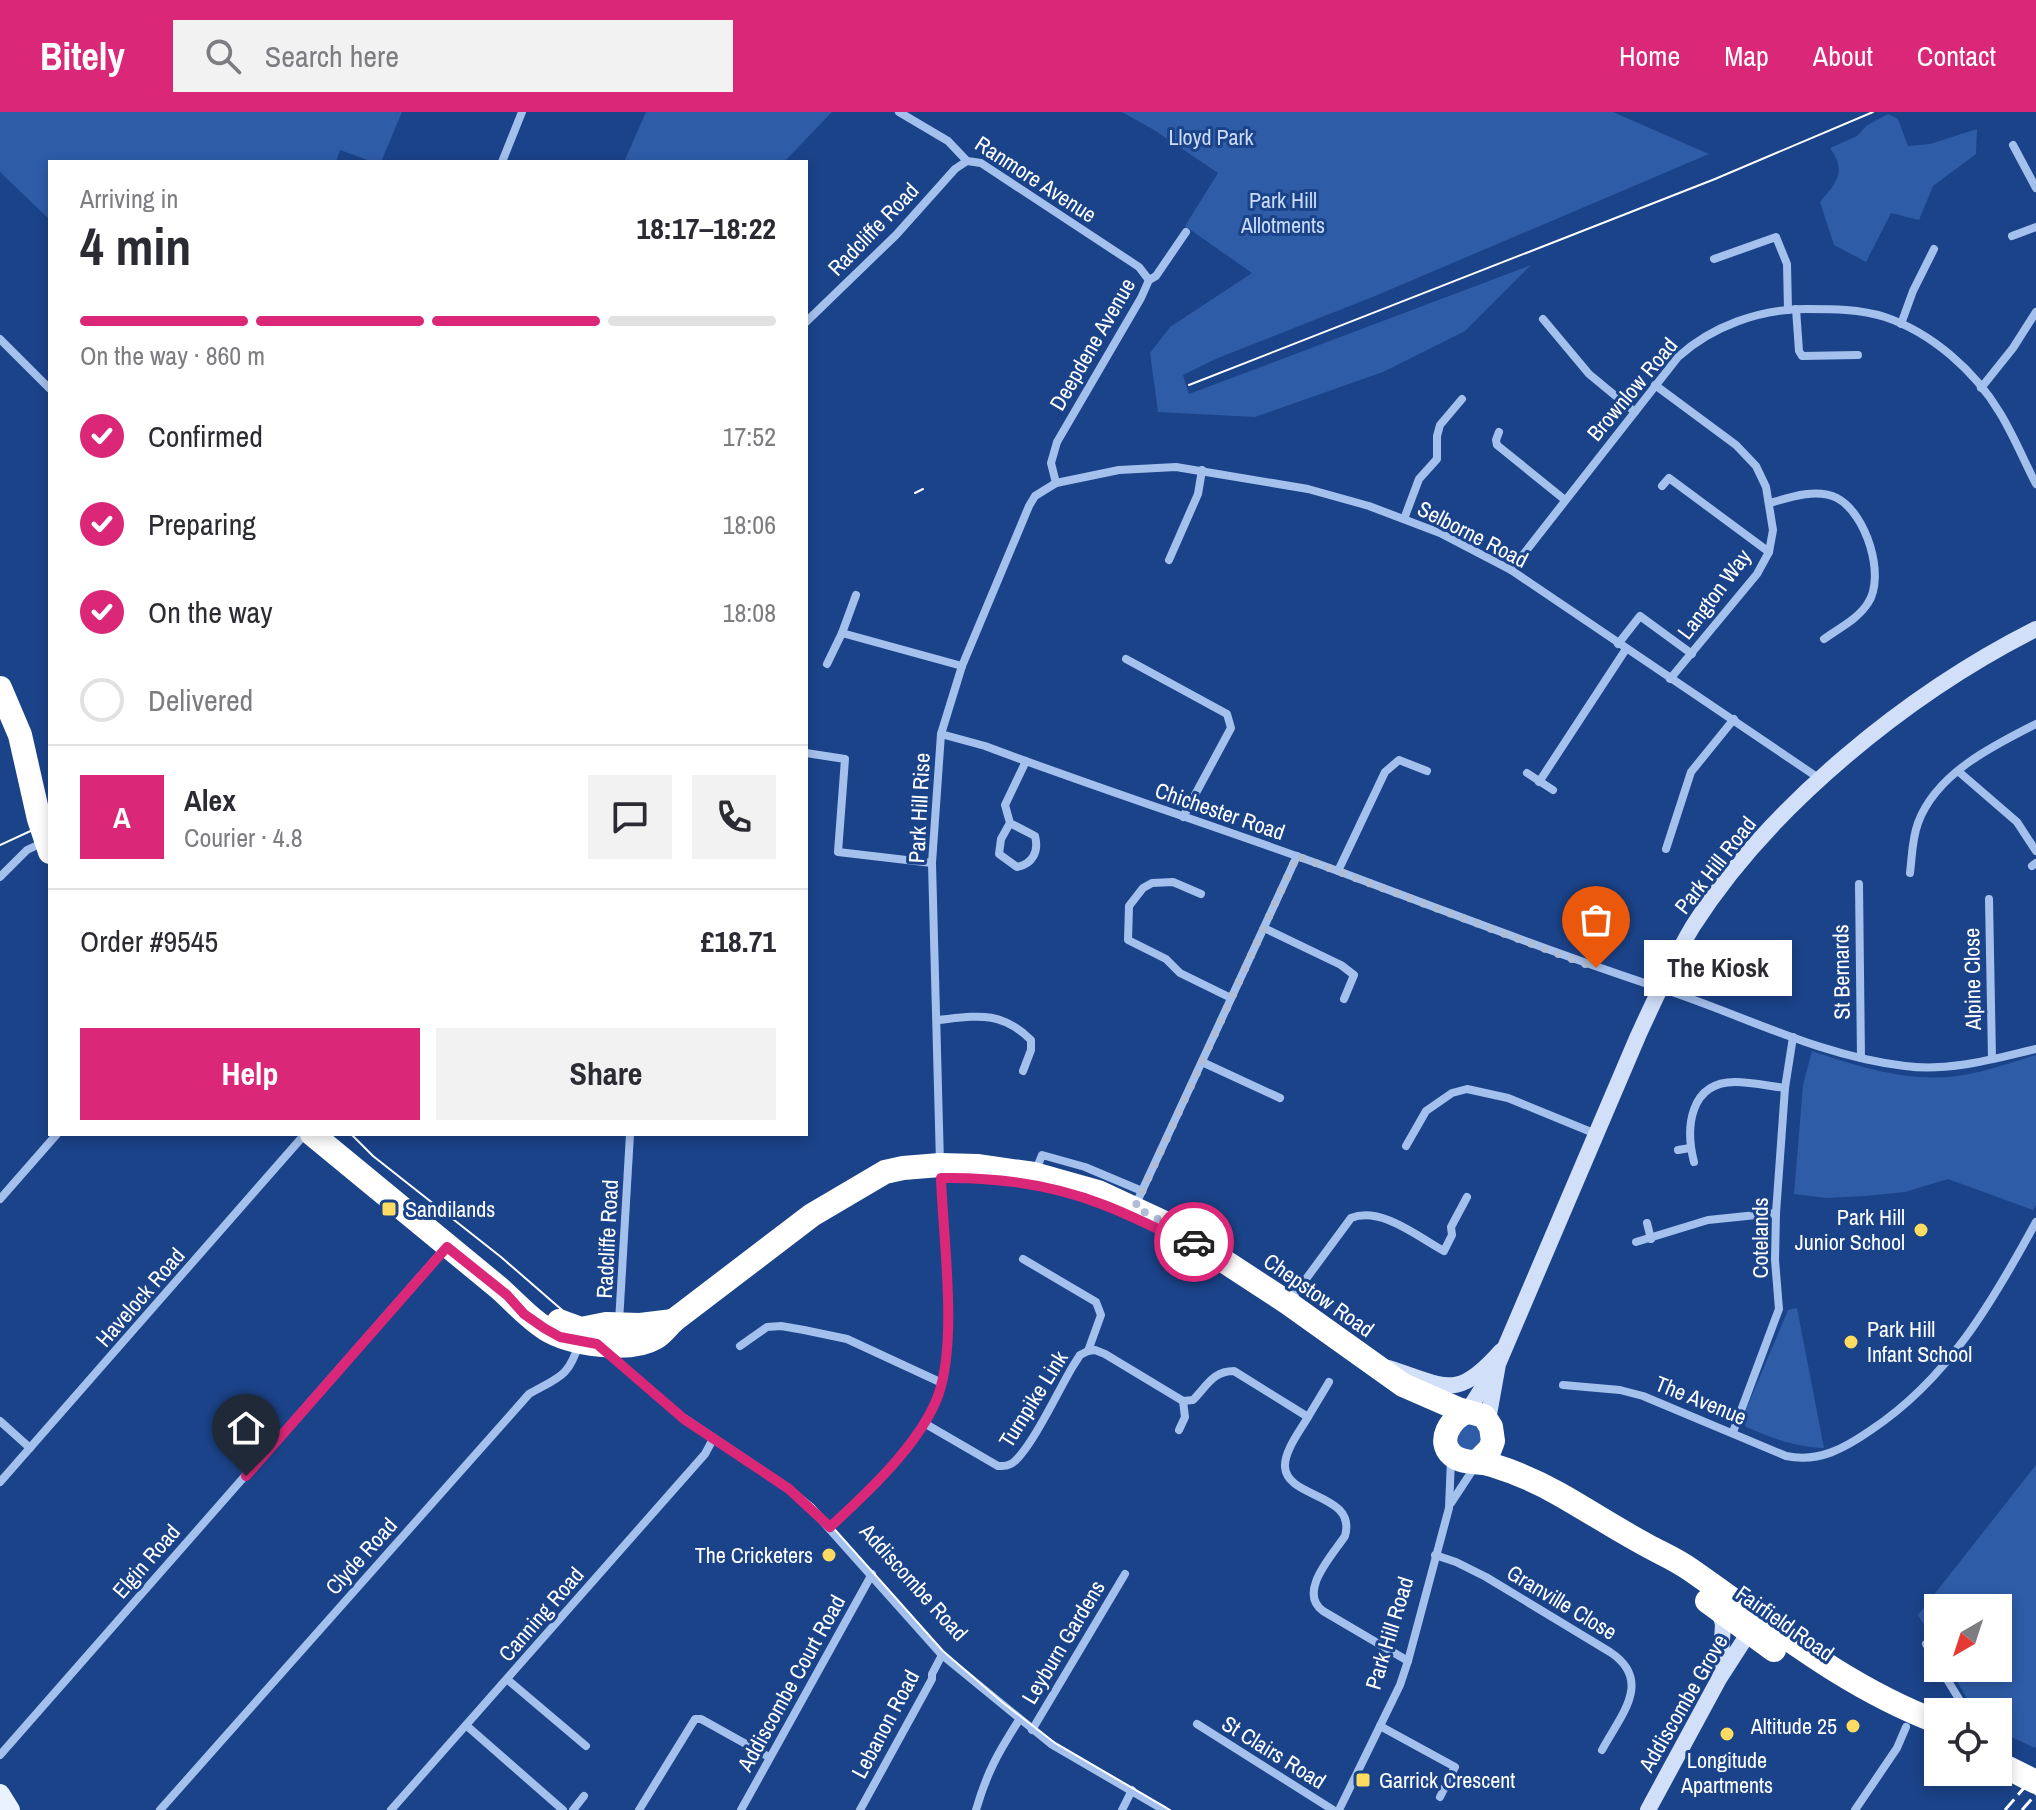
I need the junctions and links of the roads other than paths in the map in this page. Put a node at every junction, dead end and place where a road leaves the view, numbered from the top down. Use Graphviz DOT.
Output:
graph roads {
  1 [pos="522,112"];
  2 [pos="899,112"];
  3 [pos="2013,145"];
  4 [pos="503,160"];
  5 [pos="967,161"];
  6 [pos="2036,163"];
  7 [pos="2025,168"];
  8 [pos="2036,188"];
  9 [pos="2036,227"];
  10 [pos="1186,232"];
  11 [pos="2012,236"];
  12 [pos="1934,249"];
  13 [pos="1714,259"];
  14 [pos="1149,280"];
  15 [pos="1792,309"];
  16 [pos="2036,312"];
  17 [pos="1543,319"];
  18 [pos="808,320"];
  19 [pos="1901,324"];
  20 [pos="0,339"];
  21 [pos="1858,355"];
  22 [pos="1655,385"];
  23 [pos="48,387"];
  24 [pos="1981,388"];
  25 [pos="1462,399"];
  26 [pos="1635,412"];
  27 [pos="1499,432"];
  28 [pos="1202,470"];
  29 [pos="1056,483"];
  30 [pos="2036,484"];
  31 [pos="1662,486"];
  32 [pos="1565,500"];
  33 [pos="1770,503"];
  34 [pos="1404,519"];
  35 [pos="1769,552"];
  36 [pos="1169,560"];
  37 [pos="1511,570"];
  38 [pos="856,595"];
  39 [pos="2036,629"];
  40 [pos="842,633"];
  41 [pos="1824,639"];
  42 [pos="1622,646"];
  43 [pos="1692,654"];
  44 [pos="1126,659"];
  45 [pos="827,664"];
  46 [pos="962,666"];
  47 [pos="1670,679"];
  48 [pos="0,688"];
  49 [pos="1734,719"];
  50 [pos="2036,724"];
  51 [pos="941,734"];
  52 [pos="808,753"];
  53 [pos="1026,761"];
  54 [pos="1427,771"];
  55 [pos="1958,771"];
  56 [pos="1527,773"];
  57 [pos="1820,780"];
  58 [pos="1539,782"];
  59 [pos="1553,790"];
  60 [pos="1183,817"];
  61 [pos="1010,823"];
  62 [pos="44,828"];
  63 [pos="1666,849"];
  64 [pos="2036,851"];
  65 [pos="1297,856"];
  66 [pos="932,863"];
  67 [pos="1338,871"];
  68 [pos="1910,873"];
  69 [pos="0,877"];
  70 [pos="1859,884"];
  71 [pos="1201,894"];
  72 [pos="1989,899"];
  73 [pos="1264,928"];
  74 [pos="1660,988"];
  75 [pos="1231,998"];
  76 [pos="1344,999"];
  77 [pos="938,1020"];
  78 [pos="1793,1037"];
  79 [pos="2036,1049"];
  80 [pos="1861,1058"];
  81 [pos="1992,1059"];
  82 [pos="1202,1062"];
  83 [pos="1023,1071"];
  84 [pos="1785,1088"];
  85 [pos="1280,1098"];
  86 [pos="1596,1134"];
  87 [pos="55,1136"];
  88 [pos="303,1136"];
  89 [pos="314,1136"];
  90 [pos="630,1136"];
  91 [pos="1406,1146"];
  92 [pos="1690,1148"];
  93 [pos="1678,1150"];
  94 [pos="1694,1162"];
  95 [pos="941,1171"];
  96 [pos="1467,1197"];
  97 [pos="0,1199"];
  98 [pos="1139,1199"];
  99 [pos="1776,1213"];
  100 [pos="2036,1222"];
  101 [pos="1647,1223"];
  102 [pos="1651,1239"];
  103 [pos="1636,1242"];
  104 [pos="447,1247"];
  105 [pos="1205,1251"];
  106 [pos="1023,1259"];
  107 [pos="1288,1303"];
  108 [pos="621,1334"];
  109 [pos="586,1338"];
  110 [pos="1508,1344"];
  111 [pos="740,1346"];
  112 [pos="1088,1351"];
  113 [pos="1370,1362"];
  114 [pos="1329,1382"];
  115 [pos="942,1383"];
  116 [pos="1403,1385"];
  117 [pos="1563,1385"];
  118 [pos="1183,1401"];
  119 [pos="1308,1417"];
  120 [pos="0,1421"];
  121 [pos="1482,1422"];
  122 [pos="924,1423"];
  123 [pos="1179,1430"];
  124 [pos="1733,1432"];
  125 [pos="713,1439"];
  126 [pos="1448,1445"];
  127 [pos="30,1448"];
  128 [pos="1478,1461"];
  129 [pos="0,1482"];
  130 [pos="1540,1484"];
  131 [pos="1449,1508"];
  132 [pos="830,1527"];
  133 [pos="1646,1545"];
  134 [pos="1435,1555"];
  135 [pos="872,1574"];
  136 [pos="1125,1574"];
  137 [pos="1719,1610"];
  138 [pos="1753,1626"];
  139 [pos="942,1655"];
  140 [pos="1408,1661"];
  141 [pos="1719,1679"];
  142 [pos="508,1680"];
  143 [pos="1907,1719"];
  144 [pos="1019,1720"];
  145 [pos="1924,1721"];
  146 [pos="1197,1724"];
  147 [pos="467,1726"];
  148 [pos="1380,1726"];
  149 [pos="1924,1729"];
  150 [pos="1032,1730"];
  151 [pos="586,1746"];
  152 [pos="1602,1750"];
  153 [pos="0,1755"];
  154 [pos="769,1757"];
  155 [pos="1132,1790"];
  156 [pos="0,1794"];
  157 [pos="584,1796"];
  158 [pos="1440,1797"];
  159 [pos="10,1810"];
  160 [pos="160,1810"];
  161 [pos="391,1810"];
  162 [pos="563,1810"];
  163 [pos="573,1810"];
  164 [pos="639,1810"];
  165 [pos="741,1810"];
  166 [pos="860,1810"];
  167 [pos="976,1810"];
  168 [pos="1122,1810"];
  169 [pos="1164,1810"];
  170 [pos="1333,1810"];
  171 [pos="1339,1810"];
  172 [pos="1648,1810"];
  173 [pos="1855,1810"];
  1 -- 4 [label="street"];
  2 -- 5 [label="street, Ranmore Avenue"];
  3 -- 7 [label="street"];
  5 -- 14 [label="street, Ranmore Avenue"];
  5 -- 18 [label="street, Radcliffe Road"];
  6 -- 7 [label="street"];
  7 -- 8 [label="street"];
  9 -- 11 [label="street"];
  10 -- 14 [label="street, Deepdene Avenue"];
  12 -- 19 [label="street"];
  13 -- 15 [label="street"];
  14 -- 29 [label="street, Deepdene Avenue"];
  15 -- 19 [label="street, Brownlow Road"];
  15 -- 21 [label="street"];
  15 -- 22 [label="street, Brownlow Road"];
  16 -- 24 [label="street"];
  17 -- 26 [label="street"];
  19 -- 24 [label="street, Brownlow Road"];
  20 -- 23 [label="street"];
  22 -- 26 [label="street, Brownlow Road"];
  22 -- 33 [label="street, Langton Way"];
  24 -- 30 [label="street, Brownlow Road"];
  25 -- 34 [label="street"];
  26 -- 32 [label="street, Brownlow Road"];
  27 -- 32 [label="street"];
  28 -- 29 [label="street, Selborne Road"];
  28 -- 34 [label="street, Selborne Road"];
  28 -- 36 [label="street"];
  29 -- 46 [label="street, Park Hill Rise"];
  31 -- 35 [label="street"];
  32 -- 37 [label="street, Brownlow Road"];
  33 -- 35 [label="street, Langton Way"];
  33 -- 41 [label="street"];
  34 -- 37 [label="street, Selborne Road"];
  35 -- 43 [label="street, Langton Way"];
  37 -- 42 [label="street, Selborne Road"];
  38 -- 40 [label="street"];
  39 -- 57 [label="main road, Park Hill Road"];
  40 -- 45 [label="street"];
  40 -- 46 [label="street"];
  42 -- 43 [label="street"];
  42 -- 47 [label="street, Selborne Road"];
  42 -- 58 [label="street"];
  43 -- 47 [label="street, Langton Way"];
  44 -- 60 [label="street"];
  46 -- 51 [label="street, Park Hill Rise"];
  47 -- 49 [label="street, Selborne Road"];
  48 -- 62 [label="highway"];
  49 -- 57 [label="street, Selborne Road"];
  49 -- 63 [label="street"];
  50 -- 55 [label="street"];
  51 -- 53 [label="street, Chichester Road"];
  51 -- 66 [label="street, Park Hill Rise"];
  52 -- 66 [label="street"];
  53 -- 60 [label="street, Chichester Road"];
  53 -- 61 [label="street"];
  54 -- 67 [label="street"];
  55 -- 64 [label="street"];
  55 -- 68 [label="street"];
  56 -- 58 [label="street"];
  57 -- 74 [label="main road, Park Hill Road"];
  58 -- 59 [label="street"];
  60 -- 65 [label="street, Chichester Road"];
  61 -- 61 [label="street"];
  62 -- 69 [label="street"];
  65 -- 67 [label="street, Chichester Road"];
  65 -- 73 [label="street"];
  66 -- 77 [label="street, Park Hill Rise"];
  67 -- 74 [label="street, Chichester Road"];
  70 -- 80 [label="street, St Bernards"];
  71 -- 75 [label="street"];
  72 -- 81 [label="street, Alpine Close"];
  73 -- 75 [label="street"];
  73 -- 76 [label="street"];
  74 -- 78 [label="street, Chichester Road"];
  74 -- 86 [label="main road, Park Hill Road"];
  75 -- 82 [label="street"];
  77 -- 83 [label="street"];
  77 -- 95 [label="street, Park Hill Rise"];
  78 -- 80 [label="street, Chichester Road"];
  78 -- 84 [label="street, Cotelands"];
  79 -- 81 [label="street, Chichester Road"];
  80 -- 81 [label="street, Chichester Road"];
  82 -- 85 [label="street"];
  82 -- 98 [label="street"];
  84 -- 92 [label="street"];
  84 -- 99 [label="street, Cotelands"];
  86 -- 91 [label="street"];
  86 -- 110 [label="main road, Park Hill Road"];
  87 -- 97 [label="street"];
  88 -- 127 [label="street, Havelock Road"];
  89 -- 104 [label="highway, Addiscombe Road"];
  90 -- 108 [label="street, Radcliffe Road"];
  92 -- 93 [label="street"];
  92 -- 94 [label="street"];
  95 -- 98 [label="highway, Chepstow Road"];
  95 -- 105 [label="highway, Chepstow Road"];
  95 -- 108 [label="highway, Chepstow Road"];
  95 -- 115 [label="street, Park Hill Rise"];
  96 -- 107 [label="street"];
  98 -- 105 [label="highway, Chepstow Road"];
  99 -- 102 [label="street"];
  99 -- 124 [label="street, Cotelands"];
  100 -- 124 [label="street, The Avenue"];
  101 -- 102 [label="street"];
  102 -- 103 [label="street"];
  104 -- 109 [label="highway, Addiscombe Road"];
  104 -- 153 [label="street, Elgin Road"];
  105 -- 107 [label="highway, Chepstow Road"];
  106 -- 112 [label="street, Turnpike Link"];
  107 -- 113 [label="highway, Chepstow Road"];
  108 -- 109 [label="highway, Addiscombe Road"];
  109 -- 125 [label="street, Addiscombe Road"];
  109 -- 160 [label="street, Clyde Road"];
  110 -- 113 [label="main road"];
  110 -- 121 [label="main road, Park Hill Road"];
  111 -- 115 [label="street"];
  112 -- 118 [label="street, Turnpike Link"];
  112 -- 122 [label="street, Turnpike Link"];
  113 -- 116 [label="highway, Chepstow Road"];
  114 -- 119 [label="street"];
  115 -- 122 [label="street, Park Hill Rise"];
  116 -- 121 [label="highway, Chepstow Road"];
  116 -- 126 [label="highway, Chepstow Road"];
  117 -- 124 [label="street, The Avenue"];
  118 -- 119 [label="street"];
  118 -- 123 [label="street"];
  119 -- 140 [label="street"];
  120 -- 127 [label="street"];
  121 -- 126 [label="highway"];
  121 -- 128 [label="highway"];
  121 -- 130 [label="highway, Fairfield Road"];
  122 -- 132 [label="street, Park Hill Rise"];
  125 -- 132 [label="street, Addiscombe Road"];
  125 -- 142 [label="street, Canning Road"];
  126 -- 128 [label="highway"];
  126 -- 131 [label="street, Park Hill Road"];
  127 -- 129 [label="street, Havelock Road"];
  128 -- 130 [label="highway, Fairfield Road"];
  128 -- 131 [label="street, Park Hill Road"];
  130 -- 133 [label="highway, Fairfield Road"];
  131 -- 134 [label="street, Park Hill Road"];
  132 -- 135 [label="street, Addiscombe Road"];
  133 -- 137 [label="highway, Fairfield Road"];
  133 -- 138 [label="highway, Fairfield Road"];
  134 -- 140 [label="street, Park Hill Road"];
  134 -- 152 [label="street, Granville Close"];
  135 -- 139 [label="street, Addiscombe Road"];
  135 -- 154 [label="street, Addiscombe Court Road"];
  136 -- 150 [label="street, Leyburn Gardens"];
  137 -- 138 [label="highway, Fairfield Road"];
  137 -- 141 [label="main road"];
  138 -- 141 [label="main road, Addiscombe Grove"];
  138 -- 143 [label="highway, Fairfield Road"];
  139 -- 144 [label="street, Addiscombe Road"];
  139 -- 166 [label="street, Lebanon Road"];
  140 -- 148 [label="street, Park Hill Road"];
  141 -- 172 [label="main road, Addiscombe Grove"];
  142 -- 147 [label="street, Canning Road"];
  142 -- 151 [label="street"];
  143 -- 145 [label="highway"];
  143 -- 149 [label="highway"];
  143 -- 173 [label="street"];
  144 -- 150 [label="street, Addiscombe Road"];
  144 -- 167 [label="street"];
  146 -- 170 [label="street, St Clairs Road"];
  147 -- 161 [label="street, Canning Road"];
  147 -- 162 [label="street"];
  148 -- 158 [label="street"];
  148 -- 171 [label="street, Park Hill Road"];
  150 -- 155 [label="street, Addiscombe Road"];
  154 -- 164 [label="street"];
  154 -- 165 [label="street, Addiscombe Court Road"];
  155 -- 168 [label="street"];
  155 -- 169 [label="street, Addiscombe Road"];
  156 -- 159 [label="main road"];
  157 -- 163 [label="street"];
}
